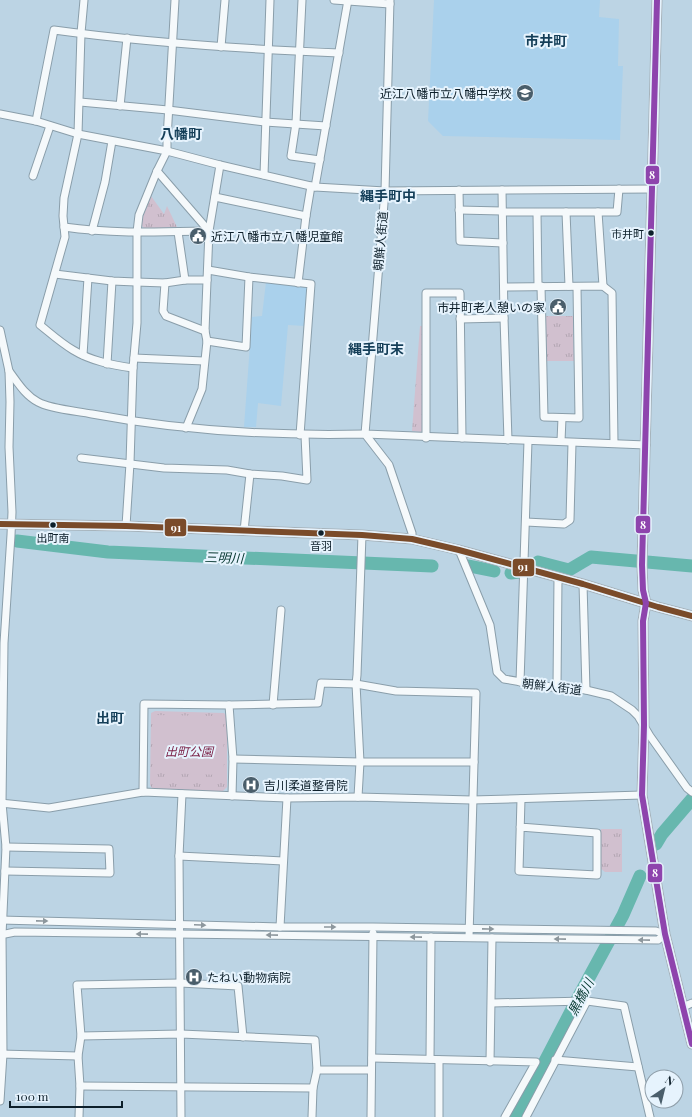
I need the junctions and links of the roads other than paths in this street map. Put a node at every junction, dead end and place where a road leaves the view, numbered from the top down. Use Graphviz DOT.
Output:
graph roads {
  1 [pos="84,0"];
  2 [pos="175,0"];
  3 [pos="224,0"];
  4 [pos="270,0"];
  5 [pos="302,0"];
  6 [pos="334,0"];
  7 [pos="657,0"];
  8 [pos="348,1"];
  9 [pos="390,2"];
  10 [pos="81,33"];
  11 [pos="127,38"];
  12 [pos="172,43"];
  13 [pos="221,47"];
  14 [pos="267,50"];
  15 [pos="300,52"];
  16 [pos="339,53"];
  17 [pos="80,102"];
  18 [pos="120,106"];
  19 [pos="168,110"];
  20 [pos="0,114"];
  21 [pos="36,121"];
  22 [pos="265,122"];
  23 [pos="296,123"];
  24 [pos="50,126"];
  25 [pos="326,126"];
  26 [pos="78,134"];
  27 [pos="112,141"];
  28 [pos="167,151"];
  29 [pos="320,160"];
  30 [pos="220,165"];
  31 [pos="156,171"];
  32 [pos="264,175"];
  33 [pos="33,176"];
  34 [pos="313,187"];
  35 [pos="619,189"];
  36 [pos="652,189"];
  37 [pos="459,190"];
  38 [pos="502,190"];
  39 [pos="385,191"];
  40 [pos="215,197"];
  41 [pos="459,210"];
  42 [pos="502,212"];
  43 [pos="537,212"];
  44 [pos="566,212"];
  45 [pos="598,212"];
  46 [pos="306,216"];
  47 [pos="64,227"];
  48 [pos="92,231"];
  49 [pos="209,231"];
  50 [pos="137,232"];
  51 [pos="178,232"];
  52 [pos="503,242"];
  53 [pos="208,270"];
  54 [pos="55,274"];
  55 [pos="249,277"];
  56 [pos="88,278"];
  57 [pos="185,280"];
  58 [pos="207,280"];
  59 [pos="112,281"];
  60 [pos="136,282"];
  61 [pos="165,283"];
  62 [pos="298,283"];
  63 [pos="539,286"];
  64 [pos="569,286"];
  65 [pos="602,286"];
  66 [pos="504,287"];
  67 [pos="577,287"];
  68 [pos="460,318"];
  69 [pos="504,318"];
  70 [pos="0,330"];
  71 [pos="205,331"];
  72 [pos="207,341"];
  73 [pos="83,355"];
  74 [pos="134,358"];
  75 [pos="204,361"];
  76 [pos="107,364"];
  77 [pos="133,368"];
  78 [pos="9,371"];
  79 [pos="562,418"];
  80 [pos="132,420"];
  81 [pos="186,428"];
  82 [pos="364,434"];
  83 [pos="302,435"];
  84 [pos="426,438"];
  85 [pos="462,438"];
  86 [pos="508,440"];
  87 [pos="528,441"];
  88 [pos="561,441"];
  89 [pos="572,442"];
  90 [pos="614,443"];
  91 [pos="646,445"];
  92 [pos="81,458"];
  93 [pos="130,463"];
  94 [pos="250,474"];
  95 [pos="526,522"];
  96 [pos="0,524"];
  97 [pos="11,524"];
  98 [pos="126,526"];
  99 [pos="244,531"];
  100 [pos="362,535"];
  101 [pos="412,539"];
  102 [pos="459,550"];
  103 [pos="524,568"];
  104 [pos="558,577"];
  105 [pos="583,584"];
  106 [pos="646,603"];
  107 [pos="281,610"];
  108 [pos="692,616"];
  109 [pos="2,643"];
  110 [pos="520,682"];
  111 [pos="356,684"];
  112 [pos="557,687"];
  113 [pos="586,690"];
  114 [pos="229,705"];
  115 [pos="273,705"];
  116 [pos="644,725"];
  117 [pos="233,759"];
  118 [pos="360,762"];
  119 [pos="474,762"];
  120 [pos="690,790"];
  121 [pos="143,792"];
  122 [pos="182,794"];
  123 [pos="642,795"];
  124 [pos="232,796"];
  125 [pos="358,797"];
  126 [pos="287,798"];
  127 [pos="521,798"];
  128 [pos="472,800"];
  129 [pos="1,803"];
  130 [pos="520,827"];
  131 [pos="6,847"];
  132 [pos="179,856"];
  133 [pos="283,861"];
  134 [pos="5,871"];
  135 [pos="2,920"];
  136 [pos="179,924"];
  137 [pos="280,927"];
  138 [pos="373,927"];
  139 [pos="469,929"];
  140 [pos="180,934"];
  141 [pos="665,934"];
  142 [pos="1,935"];
  143 [pos="373,936"];
  144 [pos="431,937"];
  145 [pos="469,938"];
  146 [pos="492,938"];
  147 [pos="180,983"];
  148 [pos="587,1001"];
  149 [pos="492,1003"];
  150 [pos="692,1003"];
  151 [pos="683,1007"];
  152 [pos="181,1034"];
  153 [pos="81,1036"];
  154 [pos="242,1037"];
  155 [pos="692,1044"];
  156 [pos="2,1054"];
  157 [pos="78,1056"];
  158 [pos="372,1058"];
  159 [pos="430,1059"];
  160 [pos="439,1060"];
  161 [pos="555,1060"];
  162 [pos="490,1062"];
  163 [pos="638,1067"];
  164 [pos="317,1070"];
  165 [pos="371,1070"];
  166 [pos="80,1086"];
  167 [pos="181,1086"];
  168 [pos="313,1088"];
  169 [pos="0,1101"];
  170 [pos="79,1117"];
  171 [pos="181,1117"];
  172 [pos="312,1117"];
  173 [pos="371,1117"];
  174 [pos="439,1117"];
  175 [pos="505,1117"];
  176 [pos="526,1117"];
  177 [pos="650,1117"];
  1 -- 10 [label="street"];
  2 -- 12 [label="street"];
  3 -- 13 [label="street"];
  4 -- 14 [label="street"];
  5 -- 15 [label="street"];
  6 -- 8 [label="street"];
  7 -- 36 [label="main road"];
  8 -- 9 [label="street"];
  8 -- 16 [label="street"];
  9 -- 39 [label="street, 朝鮮人街道"];
  10 -- 11 [label="street"];
  10 -- 17 [label="street"];
  10 -- 21 [label="street"];
  11 -- 12 [label="street"];
  11 -- 18 [label="street"];
  12 -- 13 [label="street"];
  12 -- 19 [label="street"];
  13 -- 14 [label="street"];
  14 -- 15 [label="street"];
  14 -- 22 [label="street"];
  15 -- 16 [label="street"];
  15 -- 23 [label="street"];
  16 -- 25 [label="street"];
  17 -- 18 [label="street"];
  17 -- 26 [label="street"];
  18 -- 19 [label="street"];
  19 -- 22 [label="street"];
  19 -- 28 [label="street"];
  20 -- 21 [label="street"];
  21 -- 24 [label="street"];
  22 -- 23 [label="street"];
  22 -- 32 [label="street"];
  23 -- 25 [label="street"];
  23 -- 29 [label="street"];
  24 -- 26 [label="street"];
  24 -- 33 [label="street"];
  25 -- 29 [label="street"];
  26 -- 27 [label="street"];
  26 -- 47 [label="street"];
  27 -- 28 [label="street"];
  27 -- 48 [label="street"];
  28 -- 30 [label="street"];
  28 -- 31 [label="street"];
  29 -- 34 [label="street"];
  30 -- 32 [label="street"];
  30 -- 40 [label="street"];
  31 -- 49 [label="street"];
  31 -- 50 [label="street"];
  32 -- 34 [label="street"];
  34 -- 39 [label="street"];
  34 -- 46 [label="street"];
  35 -- 36 [label="street"];
  35 -- 38 [label="street"];
  35 -- 45 [label="street"];
  36 -- 91 [label="main road"];
  37 -- 38 [label="street"];
  37 -- 39 [label="street"];
  37 -- 41 [label="street"];
  38 -- 42 [label="street"];
  39 -- 82 [label="street, 朝鮮人街道"];
  40 -- 46 [label="street"];
  40 -- 49 [label="street"];
  41 -- 42 [label="street"];
  41 -- 52 [label="street"];
  42 -- 43 [label="street"];
  42 -- 52 [label="street"];
  43 -- 44 [label="street"];
  43 -- 63 [label="street"];
  44 -- 45 [label="street"];
  44 -- 64 [label="street"];
  45 -- 65 [label="street"];
  46 -- 62 [label="street"];
  47 -- 48 [label="street"];
  47 -- 54 [label="street"];
  48 -- 50 [label="street"];
  49 -- 51 [label="street"];
  49 -- 53 [label="street"];
  50 -- 51 [label="street"];
  50 -- 60 [label="street"];
  51 -- 57 [label="street"];
  52 -- 66 [label="street"];
  53 -- 55 [label="street"];
  53 -- 58 [label="street"];
  54 -- 56 [label="street"];
  54 -- 73 [label="street"];
  55 -- 62 [label="street"];
  55 -- 72 [label="street"];
  56 -- 59 [label="street"];
  56 -- 73 [label="street"];
  57 -- 58 [label="street"];
  57 -- 61 [label="street"];
  58 -- 71 [label="street"];
  59 -- 60 [label="street"];
  59 -- 76 [label="street"];
  60 -- 61 [label="street"];
  60 -- 74 [label="street"];
  61 -- 71 [label="street"];
  62 -- 83 [label="street"];
  63 -- 64 [label="street"];
  63 -- 66 [label="street"];
  63 -- 79 [label="street"];
  64 -- 67 [label="street"];
  65 -- 67 [label="street"];
  65 -- 90 [label="street"];
  66 -- 69 [label="street"];
  67 -- 79 [label="street"];
  68 -- 69 [label="street"];
  68 -- 84 [label="street"];
  68 -- 85 [label="street"];
  69 -- 86 [label="street"];
  70 -- 78 [label="street"];
  71 -- 72 [label="street"];
  72 -- 75 [label="street"];
  73 -- 76 [label="street"];
  74 -- 75 [label="street"];
  74 -- 77 [label="street"];
  75 -- 81 [label="street"];
  76 -- 77 [label="street"];
  77 -- 80 [label="street"];
  78 -- 80 [label="street"];
  78 -- 97 [label="street"];
  79 -- 88 [label="street"];
  80 -- 81 [label="street"];
  80 -- 93 [label="street"];
  81 -- 83 [label="street"];
  82 -- 83 [label="street"];
  82 -- 84 [label="street"];
  82 -- 101 [label="street"];
  83 -- 94 [label="street"];
  84 -- 85 [label="street"];
  85 -- 86 [label="street"];
  86 -- 87 [label="street"];
  87 -- 88 [label="street"];
  87 -- 95 [label="street"];
  88 -- 89 [label="street"];
  89 -- 90 [label="street"];
  89 -- 95 [label="street"];
  90 -- 91 [label="street"];
  91 -- 106 [label="main road"];
  92 -- 93 [label="street"];
  93 -- 94 [label="street"];
  93 -- 98 [label="street"];
  94 -- 99 [label="street"];
  95 -- 103 [label="street"];
  96 -- 97 [label="main road"];
  97 -- 98 [label="main road"];
  97 -- 109 [label="street"];
  98 -- 99 [label="main road"];
  99 -- 100 [label="main road"];
  100 -- 101 [label="main road"];
  100 -- 111 [label="street"];
  101 -- 102 [label="main road"];
  102 -- 103 [label="main road"];
  102 -- 110 [label="street, 朝鮮人街道"];
  103 -- 104 [label="main road"];
  103 -- 110 [label="street"];
  104 -- 105 [label="main road"];
  104 -- 112 [label="street"];
  105 -- 106 [label="main road"];
  105 -- 113 [label="street"];
  106 -- 108 [label="main road"];
  106 -- 116 [label="main road"];
  107 -- 115 [label="street"];
  109 -- 129 [label="street"];
  110 -- 112 [label="street, 朝鮮人街道"];
  111 -- 115 [label="street"];
  111 -- 118 [label="street"];
  111 -- 119 [label="street"];
  112 -- 113 [label="street, 朝鮮人街道"];
  113 -- 116 [label="street, 朝鮮人街道"];
  114 -- 115 [label="street"];
  114 -- 117 [label="street"];
  114 -- 121 [label="street"];
  116 -- 120 [label="street, 朝鮮人街道"];
  116 -- 123 [label="main road"];
  117 -- 118 [label="street"];
  117 -- 124 [label="street"];
  118 -- 119 [label="street"];
  118 -- 125 [label="street"];
  119 -- 128 [label="street"];
  121 -- 122 [label="street"];
  121 -- 129 [label="street"];
  122 -- 124 [label="street"];
  122 -- 132 [label="street"];
  123 -- 127 [label="street"];
  123 -- 141 [label="main road"];
  124 -- 126 [label="street"];
  125 -- 126 [label="street"];
  125 -- 128 [label="street"];
  126 -- 133 [label="street"];
  127 -- 128 [label="street"];
  127 -- 130 [label="street"];
  128 -- 139 [label="street"];
  129 -- 131 [label="street"];
  130 -- 130 [label="street"];
  131 -- 134 [label="street"];
  131 -- 134 [label="street"];
  132 -- 133 [label="street"];
  132 -- 136 [label="street"];
  133 -- 137 [label="street"];
  134 -- 135 [label="street"];
  135 -- 136 [label="street, one-way"];
  135 -- 142 [label="street"];
  136 -- 137 [label="street, one-way"];
  136 -- 140 [label="street"];
  137 -- 138 [label="street, one-way"];
  138 -- 139 [label="street"];
  138 -- 143 [label="street"];
  139 -- 141 [label="street, one-way"];
  139 -- 145 [label="street"];
  140 -- 142 [label="street, one-way"];
  143 -- 140 [label="street, one-way"];
  140 -- 147 [label="street"];
  141 -- 146 [label="street, one-way"];
  141 -- 151 [label="main road"];
  142 -- 156 [label="street"];
  144 -- 143 [label="street, one-way"];
  143 -- 158 [label="street"];
  144 -- 145 [label="street"];
  144 -- 159 [label="street"];
  145 -- 146 [label="street"];
  146 -- 149 [label="street"];
  147 -- 152 [label="street"];
  147 -- 153 [label="street"];
  147 -- 154 [label="street"];
  148 -- 149 [label="street"];
  148 -- 161 [label="street"];
  148 -- 163 [label="street"];
  149 -- 162 [label="street"];
  150 -- 151 [label="street"];
  151 -- 155 [label="main road"];
  152 -- 153 [label="street"];
  152 -- 154 [label="street"];
  152 -- 167 [label="street"];
  153 -- 157 [label="street"];
  154 -- 164 [label="street"];
  156 -- 157 [label="street"];
  156 -- 169 [label="street"];
  157 -- 166 [label="street"];
  158 -- 159 [label="street"];
  158 -- 165 [label="street"];
  159 -- 160 [label="street"];
  160 -- 162 [label="street"];
  160 -- 174 [label="street"];
  161 -- 163 [label="street"];
  161 -- 176 [label="street"];
  162 -- 175 [label="street"];
  163 -- 177 [label="street"];
  164 -- 165 [label="street"];
  164 -- 168 [label="street"];
  165 -- 173 [label="street"];
  166 -- 167 [label="street"];
  166 -- 170 [label="street"];
  167 -- 168 [label="street"];
  167 -- 171 [label="street"];
  168 -- 172 [label="street"];
}
